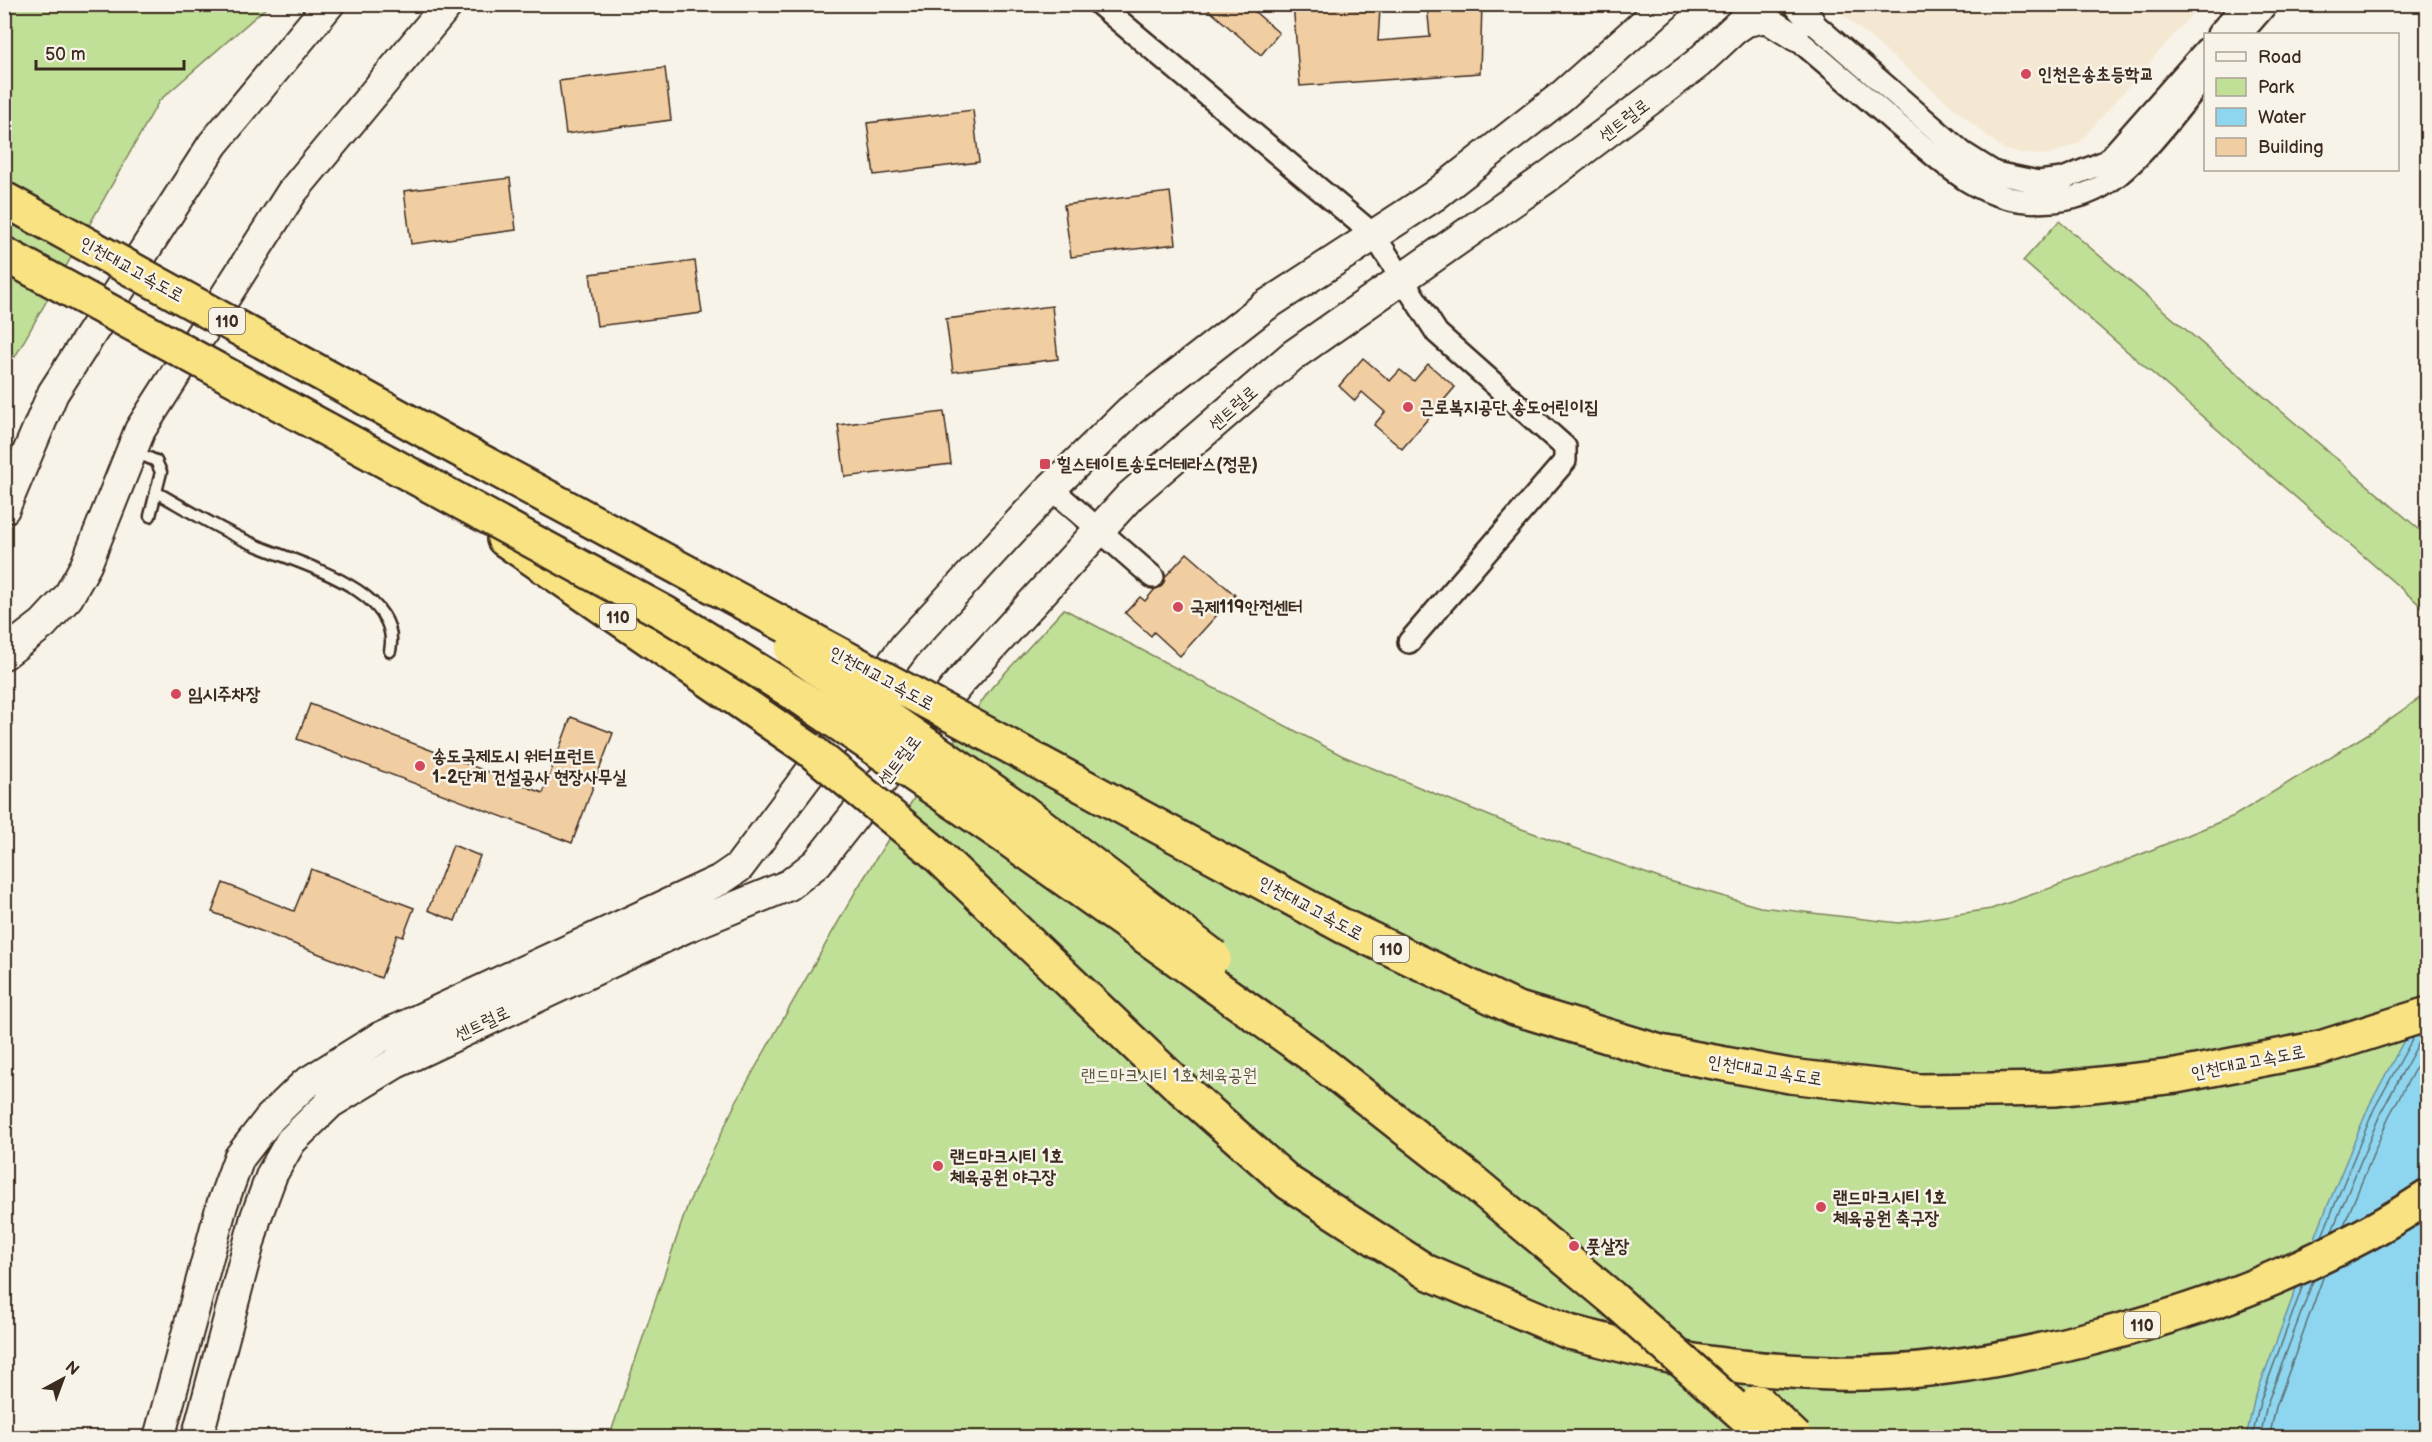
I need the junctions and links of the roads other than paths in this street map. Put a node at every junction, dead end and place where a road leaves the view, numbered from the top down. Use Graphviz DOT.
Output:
graph roads {
  1 [pos="329,4"];
  2 [pos="448,4"];
  3 [pos="1099,4"];
  4 [pos="1666,4"];
  5 [pos="1761,4"];
  6 [pos="2244,4"];
  7 [pos="2266,4"];
  8 [pos="1801,21"];
  9 [pos="2219,33"];
  10 [pos="2242,33"];
  11 [pos="1729,34"];
  12 [pos="2204,50"];
  13 [pos="2204,77"];
  14 [pos="4,199"];
  15 [pos="1374,235"];
  16 [pos="4,254"];
  17 [pos="1403,279"];
  18 [pos="449,444"];
  19 [pos="131,451"];
  20 [pos="426,485"];
  21 [pos="1051,488"];
  22 [pos="156,492"];
  23 [pos="4,509"];
  24 [pos="150,516"];
  25 [pos="1099,530"];
  26 [pos="1153,578"];
  27 [pos="1409,642"];
  28 [pos="390,651"];
  29 [pos="4,654"];
  30 [pos="2427,1014"];
  31 [pos="2427,1197"];
  32 [pos="159,1437"];
  33 [pos="197,1437"];
  34 [pos="1769,1437"];
  35 [pos="1796,1437"];
  1 -- 23 [label="main road"];
  2 -- 19 [label="main road"];
  3 -- 15 [label="street"];
  4 -- 15 [label="main road, 센트럴로"];
  5 -- 11 [label="main road, 센트럴로"];
  6 -- 9 [label="street"];
  7 -- 10 [label="street"];
  8 -- 11 [label="street"];
  8 -- 12 [label="street"];
  8 -- 13 [label="street"];
  11 -- 17 [label="main road, 센트럴로"];
  14 -- 18 [label="highway, 인천대교고속도로 / 110, bridge"];
  15 -- 17 [label="street"];
  15 -- 21 [label="main road, 센트럴로"];
  16 -- 20 [label="highway, 110, bridge"];
  17 -- 25 [label="main road, 센트럴로"];
  17 -- 27 [label="street"];
  18 -- 30 [label="highway, 인천대교고속도로 / 110, bridge"];
  18 -- 35 [label="highway, 인천대교고속도로, bridge"];
  19 -- 22 [label="lane"];
  19 -- 29 [label="main road"];
  20 -- 31 [label="highway, 110, bridge"];
  20 -- 34 [label="highway, bridge"];
  21 -- 25 [label="street"];
  21 -- 32 [label="main road, 센트럴로"];
  22 -- 24 [label="lane"];
  22 -- 28 [label="lane"];
  25 -- 26 [label="street"];
  25 -- 33 [label="main road, 센트럴로"];
}
